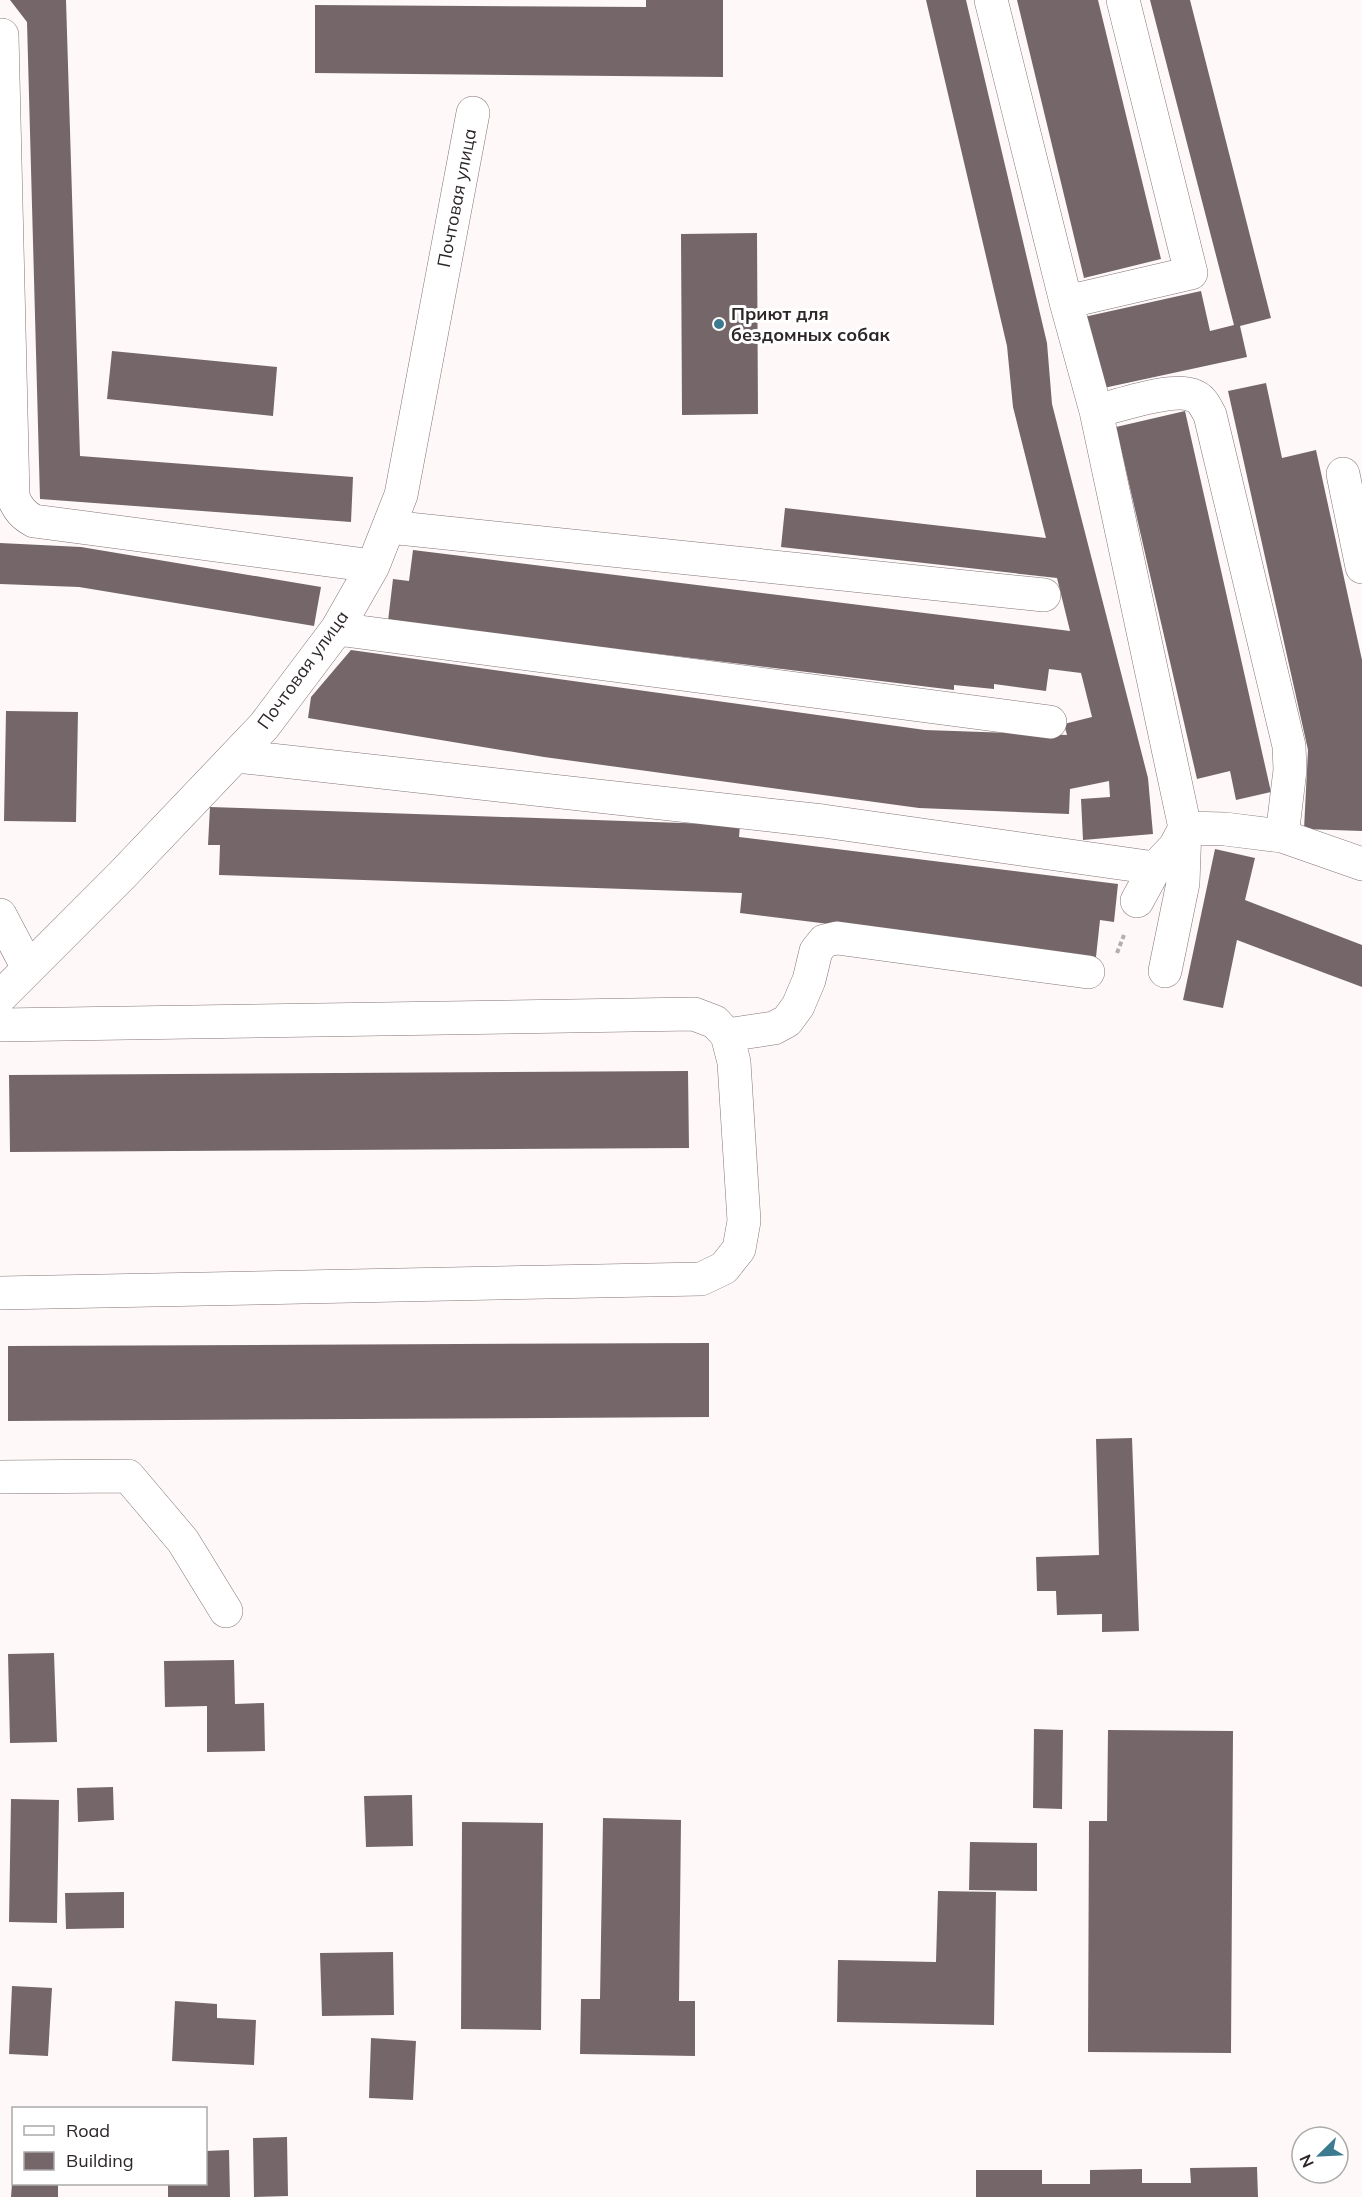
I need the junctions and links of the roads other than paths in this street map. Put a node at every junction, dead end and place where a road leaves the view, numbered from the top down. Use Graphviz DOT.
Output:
graph roads {
  1 [pos="991,0"];
  2 [pos="1123,0"];
  3 [pos="2,35"];
  4 [pos="473,113"];
  5 [pos="1066,302"];
  6 [pos="1095,411"];
  7 [pos="1343,474"];
  8 [pos="389,527"];
  9 [pos="373,566"];
  10 [pos="1362,567"];
  11 [pos="1044,595"];
  12 [pos="337,629"];
  13 [pos="1050,722"];
  14 [pos="236,756"];
  15 [pos="1185,828"];
  16 [pos="1282,836"];
  17 [pos="1362,864"];
  18 [pos="1155,868"];
  19 [pos="1137,901"];
  20 [pos="0,915"];
  21 [pos="28,968"];
  22 [pos="1166,971"];
  23 [pos="1089,972"];
  24 [pos="0,997"];
  25 [pos="0,1025"];
  26 [pos="727,1035"];
  27 [pos="0,1293"];
  28 [pos="0,1477"];
  29 [pos="226,1611"];
  1 -- 5 [label="street"];
  2 -- 5 [label="street"];
  3 -- 9 [label="street"];
  4 -- 8 [label="street, Почтовая улица"];
  5 -- 6 [label="street"];
  6 -- 15 [label="street"];
  6 -- 16 [label="street"];
  7 -- 10 [label="street"];
  8 -- 9 [label="street, Почтовая улица"];
  8 -- 11 [label="street"];
  9 -- 12 [label="street, Почтовая улица"];
  12 -- 13 [label="street"];
  12 -- 14 [label="street, Почтовая улица"];
  14 -- 18 [label="street"];
  14 -- 21 [label="street, Почтовая улица"];
  15 -- 16 [label="street"];
  15 -- 18 [label="street"];
  15 -- 22 [label="street"];
  16 -- 17 [label="street"];
  18 -- 19 [label="street"];
  20 -- 21 [label="street"];
  21 -- 24 [label="street, Почтовая улица"];
  23 -- 26 [label="street"];
  25 -- 26 [label="street"];
  26 -- 27 [label="street"];
  28 -- 29 [label="street"];
}
